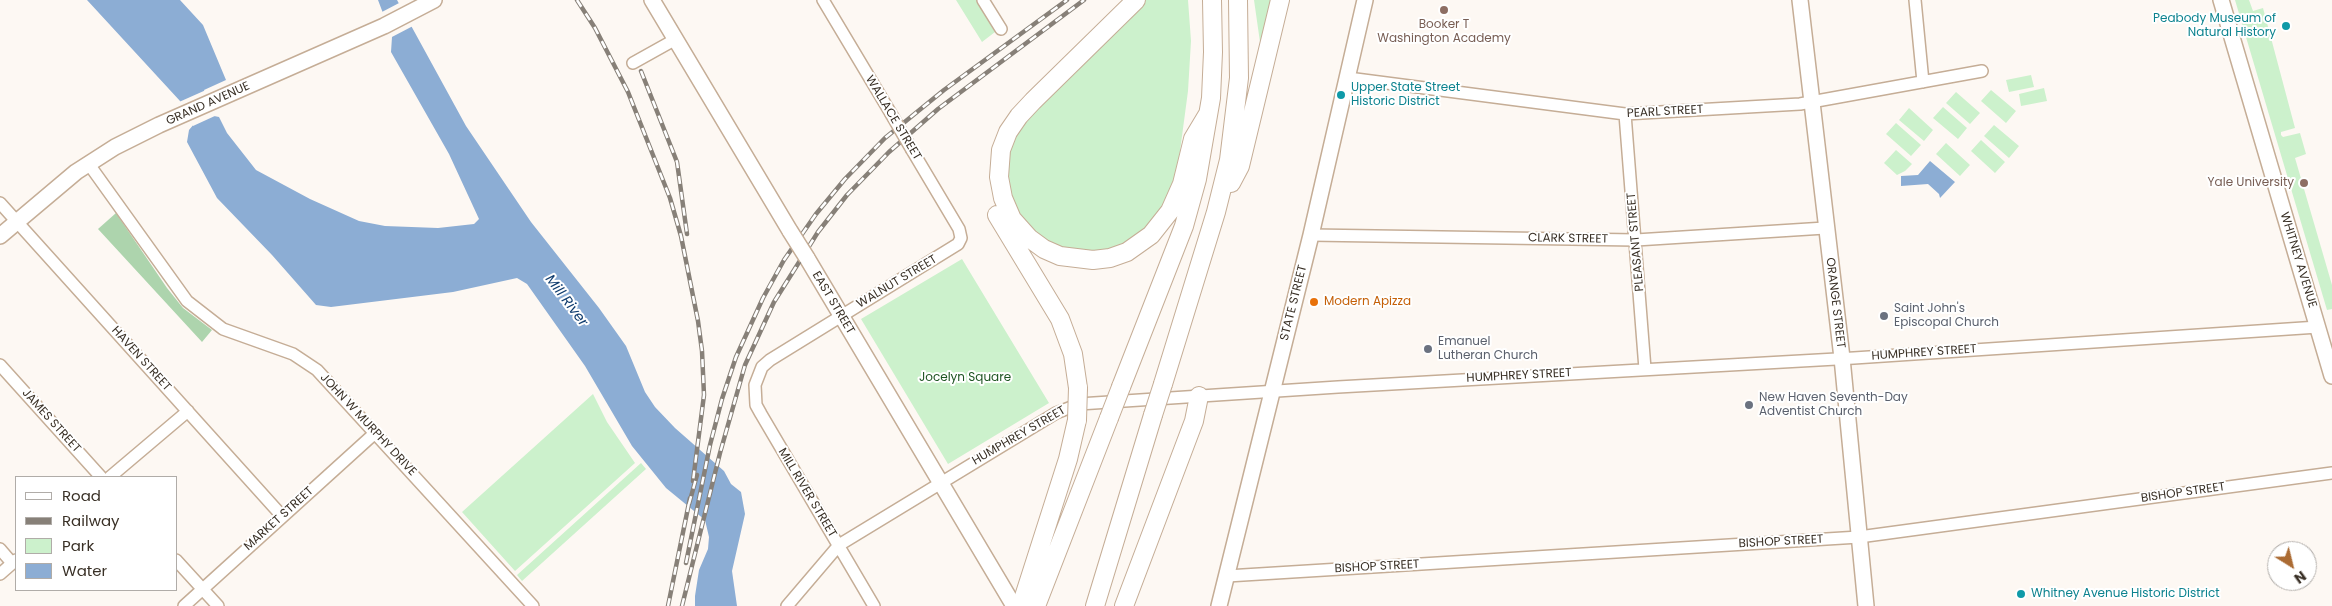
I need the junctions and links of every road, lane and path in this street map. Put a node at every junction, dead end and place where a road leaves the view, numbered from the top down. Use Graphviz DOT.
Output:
graph roads {
  1 [pos="434,0"];
  2 [pos="652,0"];
  3 [pos="823,0"];
  4 [pos="984,0"];
  5 [pos="1121,0"];
  6 [pos="1136,0"];
  7 [pos="1212,0"];
  8 [pos="1238,0"];
  9 [pos="1280,0"];
  10 [pos="1365,0"];
  11 [pos="1800,0"];
  12 [pos="1915,0"];
  13 [pos="2221,0"];
  14 [pos="1001,29"];
  15 [pos="676,39"];
  16 [pos="633,63"];
  17 [pos="1982,71"];
  18 [pos="1348,78"];
  19 [pos="1923,82"];
  20 [pos="1812,102"];
  21 [pos="1208,114"];
  22 [pos="1625,114"];
  23 [pos="88,164"];
  24 [pos="1220,199"];
  25 [pos="0,203"];
  26 [pos="16,222"];
  27 [pos="1825,228"];
  28 [pos="1311,235"];
  29 [pos="0,236"];
  30 [pos="961,238"];
  31 [pos="1636,240"];
  32 [pos="841,316"];
  33 [pos="2318,327"];
  34 [pos="1842,358"];
  35 [pos="0,365"];
  36 [pos="1646,369"];
  37 [pos="758,376"];
  38 [pos="2332,376"];
  39 [pos="1272,391"];
  40 [pos="1199,396"];
  41 [pos="188,411"];
  42 [pos="376,433"];
  43 [pos="2332,473"];
  44 [pos="100,476"];
  45 [pos="111,476"];
  46 [pos="941,483"];
  47 [pos="282,516"];
  48 [pos="1859,538"];
  49 [pos="839,545"];
  50 [pos="0,549"];
  51 [pos="14,561"];
  52 [pos="178,562"];
  53 [pos="0,574"];
  54 [pos="1227,576"];
  55 [pos="202,589"];
  56 [pos="1028,602"];
  57 [pos="184,606"];
  58 [pos="218,606"];
  59 [pos="533,606"];
  60 [pos="787,606"];
  61 [pos="874,606"];
  62 [pos="1014,606"];
  63 [pos="1095,606"];
  64 [pos="1124,606"];
  65 [pos="1219,606"];
  66 [pos="1866,606"];
  1 -- 23 [label="main road, GRAND AVENUE"];
  2 -- 15 [label="main road, EAST STREET"];
  3 -- 30 [label="street, WALLACE STREET, bridge"];
  4 -- 14 [label="street"];
  5 -- 56 [label="highway, bridge"];
  6 -- 21 [label="highway"];
  7 -- 21 [label="highway"];
  8 -- 24 [label="highway"];
  9 -- 24 [label="highway"];
  10 -- 18 [label="main road, STATE STREET"];
  11 -- 20 [label="main road, ORANGE STREET"];
  12 -- 19 [label="street"];
  13 -- 33 [label="main road, WHITNEY AVENUE"];
  15 -- 16 [label="street"];
  15 -- 32 [label="main road, EAST STREET, bridge"];
  17 -- 19 [label="street, PEARL STREET"];
  18 -- 22 [label="street, PEARL STREET"];
  18 -- 28 [label="main road, STATE STREET"];
  19 -- 20 [label="street, PEARL STREET"];
  20 -- 22 [label="street, PEARL STREET"];
  20 -- 27 [label="main road, ORANGE STREET"];
  21 -- 56 [label="highway, bridge"];
  22 -- 31 [label="street, PLEASANT STREET"];
  23 -- 26 [label="main road, GRAND AVENUE"];
  23 -- 42 [label="street, JOHN W MURPHY DRIVE"];
  24 -- 63 [label="highway, bridge"];
  25 -- 26 [label="street, HAVEN STREET"];
  26 -- 29 [label="main road, GRAND AVENUE"];
  26 -- 41 [label="street, HAVEN STREET"];
  27 -- 31 [label="street, CLARK STREET"];
  27 -- 34 [label="main road, ORANGE STREET"];
  28 -- 31 [label="street, CLARK STREET"];
  28 -- 39 [label="main road, STATE STREET"];
  30 -- 32 [label="street, WALNUT STREET"];
  31 -- 36 [label="street, PLEASANT STREET"];
  32 -- 37 [label="street, WALNUT STREET"];
  32 -- 46 [label="main road, EAST STREET"];
  33 -- 34 [label="street, HUMPHREY STREET"];
  33 -- 38 [label="main road, WHITNEY AVENUE"];
  34 -- 36 [label="street, HUMPHREY STREET"];
  34 -- 48 [label="main road, ORANGE STREET"];
  35 -- 44 [label="street, JAMES STREET"];
  36 -- 39 [label="street, HUMPHREY STREET"];
  37 -- 49 [label="street, MILL RIVER STREET"];
  39 -- 40 [label="street, HUMPHREY STREET"];
  39 -- 54 [label="main road, STATE STREET"];
  40 -- 46 [label="street, HUMPHREY STREET"];
  40 -- 64 [label="highway"];
  41 -- 45 [label="street"];
  41 -- 47 [label="street, HAVEN STREET"];
  42 -- 47 [label="street, MARKET STREET"];
  42 -- 59 [label="street, JOHN W MURPHY DRIVE"];
  43 -- 48 [label="street, BISHOP STREET"];
  46 -- 49 [label="street, HUMPHREY STREET"];
  46 -- 62 [label="main road, EAST STREET"];
  47 -- 55 [label="street, MARKET STREET"];
  48 -- 54 [label="street, BISHOP STREET"];
  48 -- 66 [label="main road, ORANGE STREET"];
  49 -- 60 [label="street, HUMPHREY STREET"];
  49 -- 61 [label="street, MILL RIVER STREET"];
  50 -- 51 [label="street"];
  51 -- 53 [label="street"];
  52 -- 55 [label="street"];
  54 -- 65 [label="main road, STATE STREET"];
  55 -- 57 [label="street, MARKET STREET"];
  55 -- 58 [label="street"];
}
